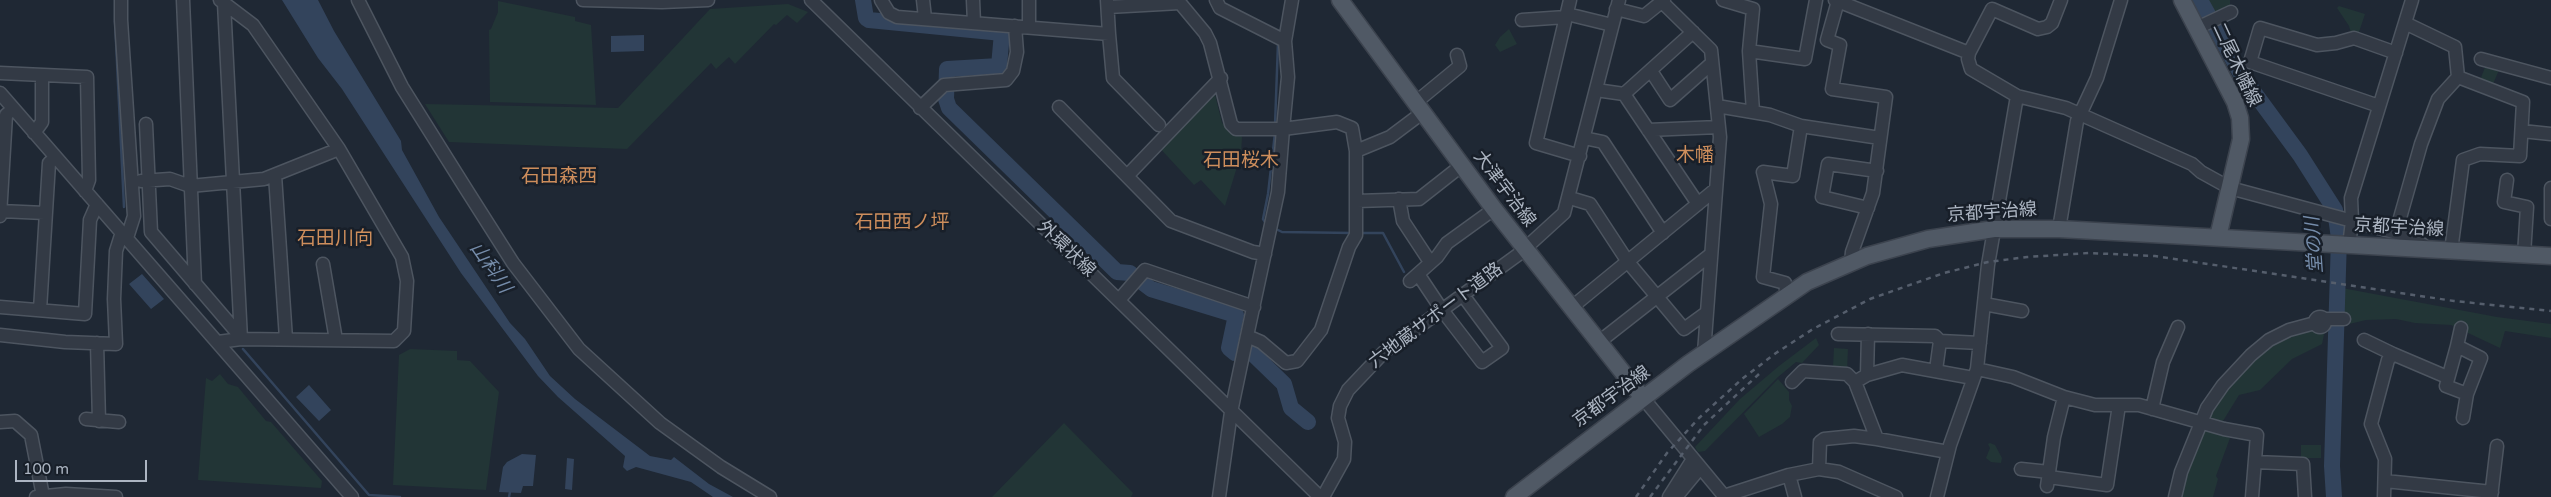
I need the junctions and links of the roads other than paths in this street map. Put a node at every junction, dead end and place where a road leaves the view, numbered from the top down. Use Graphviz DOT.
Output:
graph roads {
  1 [pos="122,0"];
  2 [pos="183,0"];
  3 [pos="358,0"];
  4 [pos="583,0"];
  5 [pos="708,0"];
  6 [pos="812,0"];
  7 [pos="881,0"];
  8 [pos="923,0"];
  9 [pos="973,0"];
  10 [pos="1029,0"];
  11 [pos="1215,0"];
  12 [pos="1292,0"];
  13 [pos="1340,0"];
  14 [pos="1570,0"];
  15 [pos="1723,0"];
  16 [pos="1816,0"];
  17 [pos="2061,0"];
  18 [pos="2121,0"];
  19 [pos="2182,0"];
  20 [pos="2412,0"];
  21 [pos="222,1"];
  22 [pos="1663,1"];
  23 [pos="1837,1"];
  24 [pos="1183,2"];
  25 [pos="1107,4"];
  26 [pos="1617,4"];
  27 [pos="2232,12"];
  28 [pos="1566,16"];
  29 [pos="925,18"];
  30 [pos="1522,20"];
  31 [pos="974,23"];
  32 [pos="2205,24"];
  33 [pos="2405,24"];
  34 [pos="1612,25"];
  35 [pos="1015,26"];
  36 [pos="1029,27"];
  37 [pos="1693,32"];
  38 [pos="1109,34"];
  39 [pos="1285,41"];
  40 [pos="1749,51"];
  41 [pos="1969,53"];
  42 [pos="2396,53"];
  43 [pos="1457,55"];
  44 [pos="2481,59"];
  45 [pos="1712,64"];
  46 [pos="1651,71"];
  47 [pos="0,73"];
  48 [pos="42,75"];
  49 [pos="2458,77"];
  50 [pos="1221,78"];
  51 [pos="2551,78"];
  52 [pos="1596,90"];
  53 [pos="0,93"];
  54 [pos="1624,94"];
  55 [pos="2017,96"];
  56 [pos="1717,106"];
  57 [pos="2379,106"];
  58 [pos="1059,107"];
  59 [pos="920,108"];
  60 [pos="1418,108"];
  61 [pos="14,109"];
  62 [pos="1753,112"];
  63 [pos="2080,114"];
  64 [pos="146,124"];
  65 [pos="1159,124"];
  66 [pos="1719,126"];
  67 [pos="1801,126"];
  68 [pos="1283,129"];
  69 [pos="1648,130"];
  70 [pos="2522,131"];
  71 [pos="34,133"];
  72 [pos="2551,134"];
  73 [pos="1584,138"];
  74 [pos="1880,138"];
  75 [pos="338,149"];
  76 [pos="1356,151"];
  77 [pos="1580,156"];
  78 [pos="55,158"];
  79 [pos="1461,166"];
  80 [pos="1877,171"];
  81 [pos="275,175"];
  82 [pos="1127,176"];
  83 [pos="148,180"];
  84 [pos="2507,180"];
  85 [pos="131,182"];
  86 [pos="232,182"];
  87 [pos="190,186"];
  88 [pos="2230,188"];
  89 [pos="2551,188"];
  90 [pos="1716,189"];
  91 [pos="85,191"];
  92 [pos="1570,198"];
  93 [pos="1399,200"];
  94 [pos="1357,201"];
  95 [pos="97,204"];
  96 [pos="1698,204"];
  97 [pos="1868,208"];
  98 [pos="1494,209"];
  99 [pos="0,211"];
  100 [pos="45,213"];
  101 [pos="0,216"];
  102 [pos="2551,219"];
  103 [pos="2352,221"];
  104 [pos="1994,229"];
  105 [pos="2058,229"];
  106 [pos="2396,232"];
  107 [pos="1663,233"];
  108 [pos="125,235"];
  109 [pos="2218,237"];
  110 [pos="2342,246"];
  111 [pos="1525,248"];
  112 [pos="2430,250"];
  113 [pos="2451,251"];
  114 [pos="1265,254"];
  115 [pos="1710,254"];
  116 [pos="2524,255"];
  117 [pos="2551,256"];
  118 [pos="1430,262"];
  119 [pos="1628,262"];
  120 [pos="1851,263"];
  121 [pos="323,264"];
  122 [pos="196,284"];
  123 [pos="1462,294"];
  124 [pos="1787,296"];
  125 [pos="1656,297"];
  126 [pos="1119,300"];
  127 [pos="1984,304"];
  128 [pos="0,306"];
  129 [pos="1254,308"];
  130 [pos="1572,308"];
  131 [pos="40,310"];
  132 [pos="1442,310"];
  133 [pos="2022,311"];
  134 [pos="1706,313"];
  135 [pos="2331,320"];
  136 [pos="2178,327"];
  137 [pos="2461,328"];
  138 [pos="1838,334"];
  139 [pos="1868,334"];
  140 [pos="0,336"];
  141 [pos="241,338"];
  142 [pos="286,339"];
  143 [pos="336,340"];
  144 [pos="2364,340"];
  145 [pos="1940,341"];
  146 [pos="218,342"];
  147 [pos="1599,342"];
  148 [pos="97,343"];
  149 [pos="1980,343"];
  150 [pos="2457,346"];
  151 [pos="1245,347"];
  152 [pos="1704,353"];
  153 [pos="2393,354"];
  154 [pos="1936,370"];
  155 [pos="1975,374"];
  156 [pos="1867,375"];
  157 [pos="2447,377"];
  158 [pos="1792,382"];
  159 [pos="1855,382"];
  160 [pos="2467,394"];
  161 [pos="2064,397"];
  162 [pos="1643,398"];
  163 [pos="2119,405"];
  164 [pos="2152,409"];
  165 [pos="1231,412"];
  166 [pos="2463,418"];
  167 [pos="86,419"];
  168 [pos="99,420"];
  169 [pos="0,422"];
  170 [pos="119,422"];
  171 [pos="2202,422"];
  172 [pos="1877,439"];
  173 [pos="2497,446"];
  174 [pos="1948,452"];
  175 [pos="2255,462"];
  176 [pos="1696,463"];
  177 [pos="1820,469"];
  178 [pos="2021,469"];
  179 [pos="1790,475"];
  180 [pos="2048,478"];
  181 [pos="2385,481"];
  182 [pos="2491,494"];
  183 [pos="43,496"];
  184 [pos="35,497"];
  185 [pos="116,497"];
  186 [pos="352,497"];
  187 [pos="770,497"];
  188 [pos="1219,497"];
  189 [pos="1322,497"];
  190 [pos="1514,497"];
  191 [pos="1669,497"];
  192 [pos="1676,497"];
  193 [pos="1725,497"];
  194 [pos="1795,497"];
  195 [pos="1896,497"];
  196 [pos="1937,497"];
  197 [pos="2175,497"];
  198 [pos="2252,497"];
  199 [pos="2305,497"];
  200 [pos="2384,497"];
  1 -- 85 [label="street"];
  2 -- 87 [label="street"];
  3 -- 187 [label="street"];
  4 -- 5 [label="street"];
  6 -- 59 [label="street, 外環状線"];
  7 -- 29 [label="street"];
  8 -- 29 [label="street"];
  9 -- 31 [label="street"];
  10 -- 36 [label="street"];
  11 -- 39 [label="street"];
  12 -- 39 [label="street"];
  13 -- 60 [label="main road, 大津宇治線"];
  14 -- 28 [label="street"];
  15 -- 40 [label="street"];
  16 -- 40 [label="street"];
  17 -- 41 [label="street"];
  18 -- 63 [label="street"];
  19 -- 32 [label="main road, 二尾木幡線"];
  20 -- 33 [label="street"];
  21 -- 75 [label="street"];
  21 -- 86 [label="street"];
  22 -- 26 [label="street"];
  22 -- 37 [label="street"];
  23 -- 41 [label="street"];
  23 -- 74 [label="street"];
  24 -- 25 [label="street"];
  24 -- 50 [label="street"];
  25 -- 38 [label="street"];
  26 -- 34 [label="street, 六地蔵サポート道路"];
  27 -- 32 [label="street"];
  28 -- 30 [label="street"];
  28 -- 34 [label="street"];
  28 -- 77 [label="street"];
  29 -- 31 [label="street"];
  31 -- 35 [label="street"];
  32 -- 88 [label="main road, 二尾木幡線"];
  33 -- 42 [label="street"];
  33 -- 49 [label="street"];
  34 -- 52 [label="street, 六地蔵サポート道路"];
  35 -- 36 [label="street"];
  35 -- 59 [label="street"];
  36 -- 38 [label="street"];
  37 -- 45 [label="street"];
  37 -- 46 [label="street"];
  38 -- 65 [label="street"];
  39 -- 68 [label="street"];
  40 -- 62 [label="street"];
  41 -- 55 [label="street"];
  42 -- 57 [label="street"];
  42 -- 57 [label="street"];
  43 -- 60 [label="street"];
  44 -- 51 [label="street"];
  45 -- 46 [label="street"];
  45 -- 56 [label="street"];
  46 -- 54 [label="street"];
  47 -- 48 [label="street"];
  48 -- 71 [label="street"];
  48 -- 91 [label="street"];
  49 -- 70 [label="street"];
  49 -- 106 [label="street"];
  50 -- 68 [label="street"];
  50 -- 82 [label="street"];
  52 -- 54 [label="street"];
  52 -- 73 [label="street, 六地蔵サポート道路"];
  53 -- 61 [label="street"];
  54 -- 69 [label="street"];
  55 -- 63 [label="street"];
  55 -- 104 [label="street"];
  56 -- 62 [label="street"];
  56 -- 66 [label="street"];
  57 -- 103 [label="street"];
  58 -- 82 [label="street"];
  59 -- 126 [label="street, 外環状線"];
  60 -- 76 [label="street"];
  60 -- 79 [label="main road, 大津宇治線"];
  61 -- 71 [label="street"];
  61 -- 99 [label="street"];
  62 -- 67 [label="street"];
  63 -- 88 [label="street"];
  63 -- 105 [label="street"];
  64 -- 83 [label="street"];
  66 -- 69 [label="street"];
  66 -- 90 [label="street"];
  67 -- 74 [label="street"];
  67 -- 124 [label="street"];
  68 -- 76 [label="street"];
  68 -- 114 [label="street"];
  69 -- 96 [label="street"];
  70 -- 72 [label="street"];
  70 -- 113 [label="street"];
  71 -- 78 [label="street"];
  73 -- 77 [label="street, 六地蔵サポート道路"];
  73 -- 107 [label="street"];
  74 -- 80 [label="street"];
  75 -- 81 [label="street"];
  75 -- 143 [label="street"];
  76 -- 94 [label="street"];
  77 -- 92 [label="street, 六地蔵サポート道路"];
  78 -- 91 [label="street"];
  78 -- 100 [label="street"];
  79 -- 93 [label="street"];
  79 -- 98 [label="main road, 大津宇治線"];
  80 -- 97 [label="street"];
  80 -- 97 [label="street"];
  81 -- 86 [label="street"];
  81 -- 142 [label="street"];
  82 -- 114 [label="street"];
  83 -- 85 [label="street"];
  83 -- 87 [label="street"];
  83 -- 122 [label="street"];
  84 -- 116 [label="street"];
  85 -- 108 [label="street"];
  86 -- 87 [label="street"];
  86 -- 141 [label="street"];
  87 -- 122 [label="street"];
  88 -- 103 [label="street"];
  88 -- 109 [label="main road, 二尾木幡線"];
  89 -- 102 [label="street"];
  90 -- 96 [label="street"];
  90 -- 115 [label="street"];
  91 -- 95 [label="street"];
  92 -- 111 [label="street, 六地蔵サポート道路"];
  92 -- 119 [label="street"];
  93 -- 94 [label="street"];
  93 -- 118 [label="street"];
  94 -- 151 [label="street"];
  95 -- 108 [label="street"];
  95 -- 131 [label="street"];
  96 -- 107 [label="street"];
  97 -- 120 [label="street"];
  98 -- 111 [label="main road, 大津宇治線"];
  98 -- 118 [label="street"];
  99 -- 100 [label="street"];
  99 -- 101 [label="street"];
  100 -- 131 [label="street"];
  103 -- 106 [label="street"];
  103 -- 110 [label="street"];
  104 -- 105 [label="main road, 京都宇治線"];
  104 -- 120 [label="main road, 京都宇治線"];
  104 -- 127 [label="street"];
  105 -- 109 [label="main road, 京都宇治線"];
  106 -- 112 [label="street"];
  107 -- 119 [label="street"];
  108 -- 146 [label="street"];
  108 -- 148 [label="street"];
  109 -- 110 [label="main road, 京都宇治線"];
  110 -- 112 [label="main road, 京都宇治線"];
  111 -- 123 [label="street, 六地蔵サポート道路"];
  111 -- 130 [label="main road, 大津宇治線"];
  112 -- 113 [label="main road, 京都宇治線"];
  113 -- 116 [label="main road, 京都宇治線"];
  114 -- 129 [label="street"];
  115 -- 125 [label="street"];
  115 -- 134 [label="street"];
  116 -- 117 [label="main road, 京都宇治線"];
  118 -- 132 [label="street"];
  119 -- 125 [label="street"];
  119 -- 130 [label="street"];
  120 -- 124 [label="main road, 京都宇治線"];
  121 -- 143 [label="street"];
  122 -- 141 [label="street"];
  123 -- 132 [label="street, 六地蔵サポート道路"];
  123 -- 132 [label="street"];
  124 -- 152 [label="main road, 京都宇治線"];
  125 -- 134 [label="street"];
  125 -- 147 [label="street"];
  126 -- 129 [label="street"];
  126 -- 165 [label="street, 外環状線"];
  127 -- 133 [label="street"];
  127 -- 149 [label="street"];
  128 -- 131 [label="street"];
  129 -- 151 [label="street"];
  130 -- 147 [label="main road, 大津宇治線"];
  132 -- 189 [label="street, 六地蔵サポート道路"];
  134 -- 152 [label="street"];
  135 -- 171 [label="street"];
  136 -- 164 [label="street"];
  137 -- 150 [label="street"];
  138 -- 139 [label="street"];
  139 -- 145 [label="street"];
  139 -- 156 [label="street"];
  140 -- 148 [label="street"];
  141 -- 142 [label="street"];
  141 -- 146 [label="street"];
  142 -- 143 [label="street"];
  144 -- 153 [label="street"];
  145 -- 149 [label="street"];
  145 -- 154 [label="street"];
  146 -- 186 [label="street"];
  147 -- 162 [label="main road, 大津宇治線"];
  148 -- 168 [label="street"];
  149 -- 155 [label="street"];
  150 -- 157 [label="street"];
  150 -- 160 [label="street"];
  151 -- 165 [label="street"];
  152 -- 162 [label="main road, 京都宇治線"];
  153 -- 157 [label="street"];
  153 -- 181 [label="street"];
  154 -- 155 [label="street"];
  154 -- 156 [label="street"];
  155 -- 161 [label="street"];
  155 -- 174 [label="street"];
  156 -- 159 [label="street"];
  157 -- 160 [label="street"];
  158 -- 159 [label="street"];
  159 -- 172 [label="street"];
  160 -- 166 [label="street"];
  161 -- 163 [label="street"];
  161 -- 180 [label="street"];
  162 -- 176 [label="street"];
  162 -- 190 [label="main road, 京都宇治線"];
  163 -- 164 [label="street"];
  163 -- 180 [label="street"];
  164 -- 171 [label="street"];
  165 -- 188 [label="street"];
  165 -- 189 [label="street, 外環状線"];
  167 -- 168 [label="street"];
  168 -- 170 [label="street"];
  169 -- 183 [label="street"];
  171 -- 175 [label="street"];
  171 -- 197 [label="street"];
  172 -- 174 [label="street"];
  172 -- 177 [label="street"];
  173 -- 182 [label="street"];
  174 -- 196 [label="street"];
  175 -- 198 [label="street"];
  175 -- 199 [label="street"];
  176 -- 191 [label="street"];
  176 -- 192 [label="street"];
  176 -- 193 [label="street"];
  177 -- 179 [label="street"];
  177 -- 195 [label="street"];
  178 -- 180 [label="street"];
  179 -- 193 [label="street"];
  179 -- 194 [label="street"];
  181 -- 182 [label="street"];
  181 -- 200 [label="street"];
  183 -- 184 [label="street"];
  183 -- 185 [label="street"];
}
